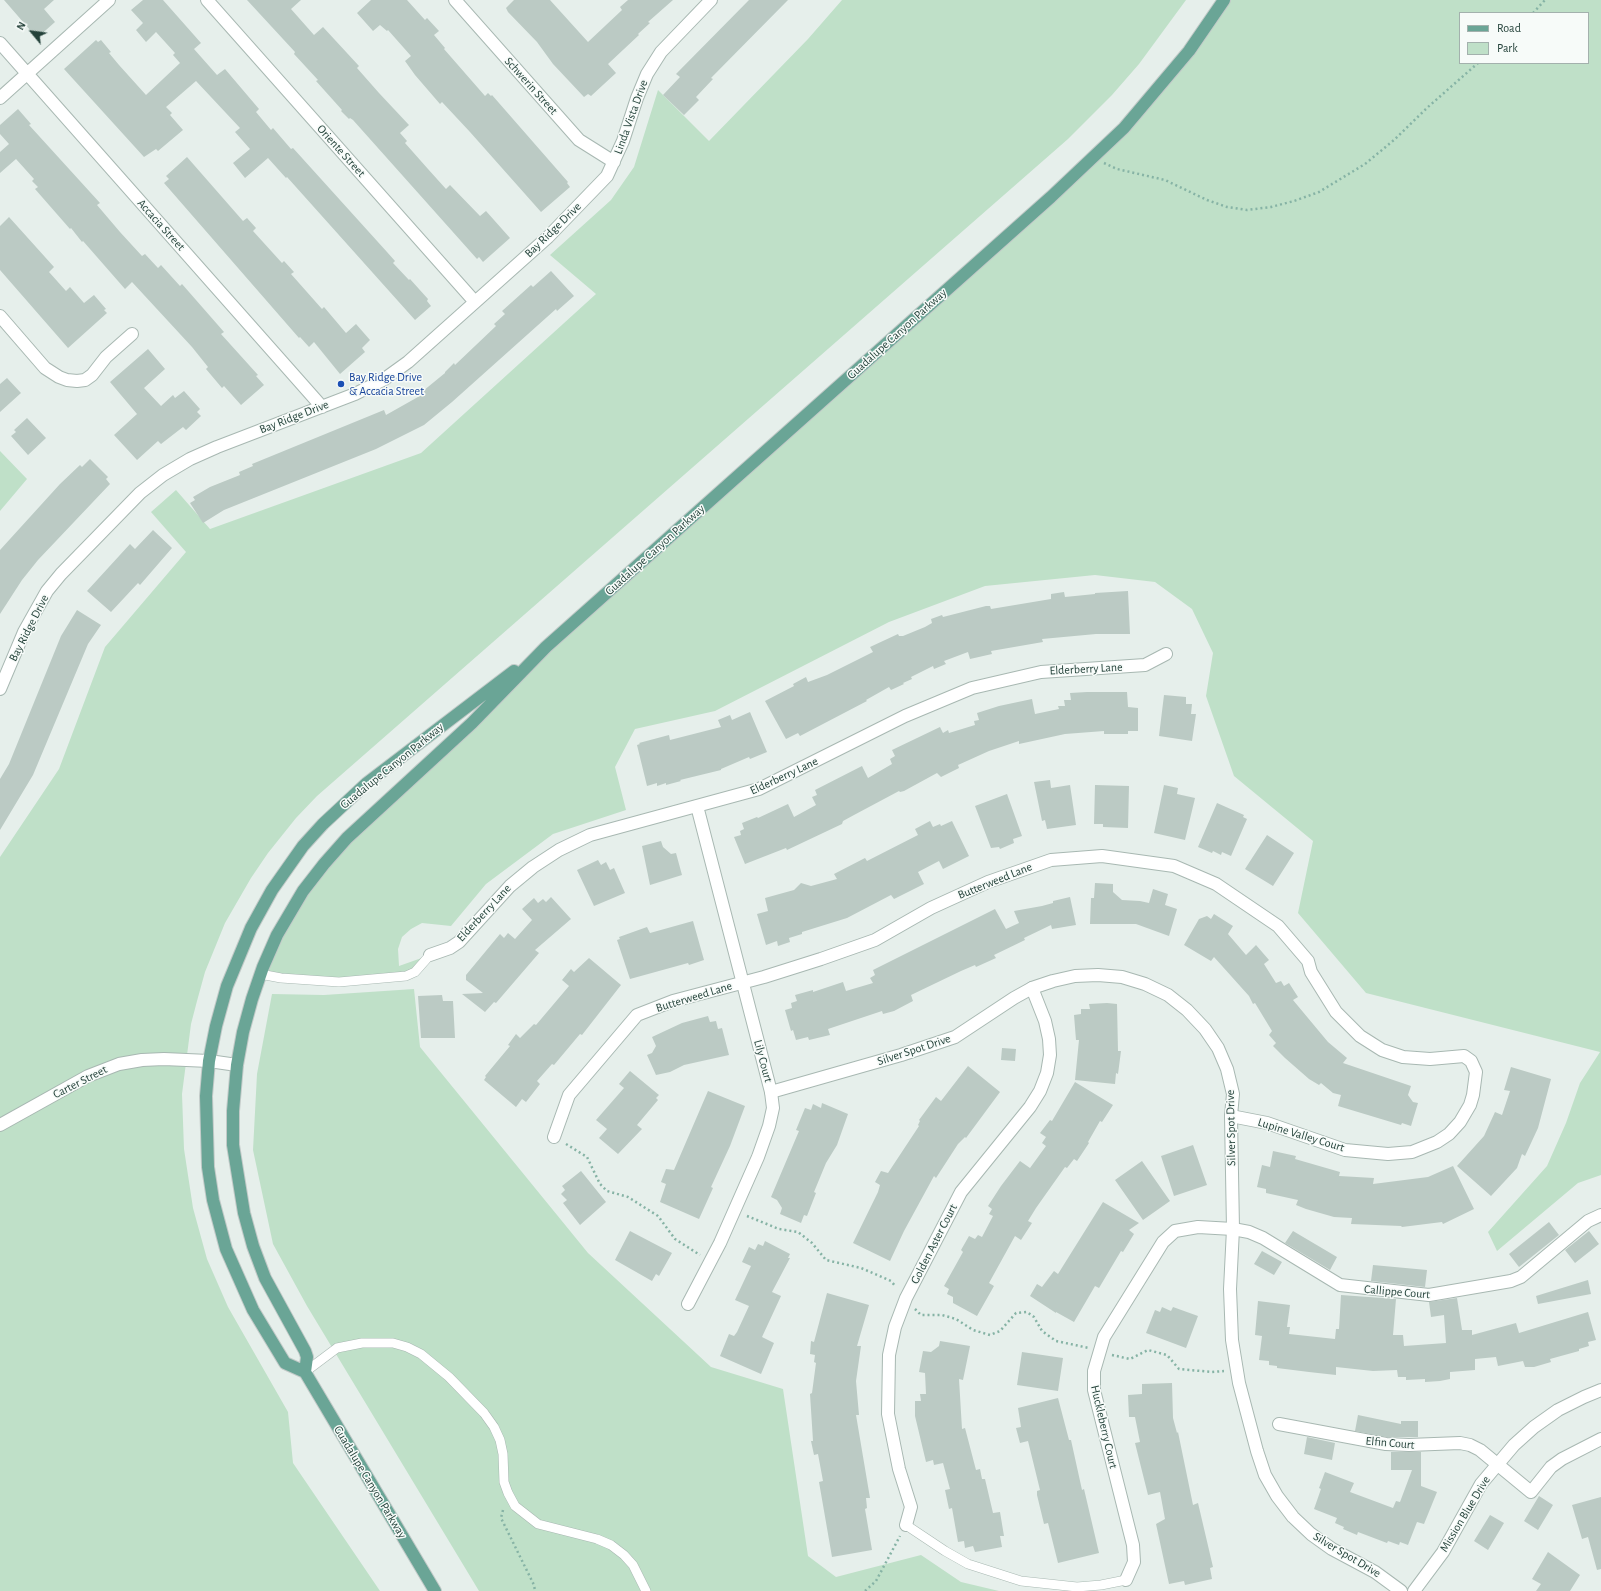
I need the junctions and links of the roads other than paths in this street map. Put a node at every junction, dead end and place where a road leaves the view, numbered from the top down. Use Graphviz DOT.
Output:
graph roads {
  1 [pos="109,0"];
  2 [pos="207,0"];
  3 [pos="455,0"];
  4 [pos="711,0"];
  5 [pos="1224,0"];
  6 [pos="0,43"];
  7 [pos="27,73"];
  8 [pos="0,98"];
  9 [pos="614,162"];
  10 [pos="475,302"];
  11 [pos="0,316"];
  12 [pos="132,334"];
  13 [pos="322,407"];
  14 [pos="546,646"];
  15 [pos="1166,654"];
  16 [pos="0,689"];
  17 [pos="697,806"];
  18 [pos="430,955"];
  19 [pos="260,974"];
  20 [pos="742,982"];
  21 [pos="1032,988"];
  22 [pos="1444,1057"];
  23 [pos="209,1061"];
  24 [pos="237,1065"];
  25 [pos="771,1092"];
  26 [pos="1231,1116"];
  27 [pos="0,1125"];
  28 [pos="554,1137"];
  29 [pos="1601,1215"];
  30 [pos="1232,1229"];
  31 [pos="688,1304"];
  32 [pos="305,1372"];
  33 [pos="1601,1390"];
  34 [pos="1279,1424"];
  35 [pos="1601,1439"];
  36 [pos="1496,1464"];
  37 [pos="906,1525"];
  38 [pos="1126,1580"];
  39 [pos="435,1591"];
  40 [pos="646,1591"];
  41 [pos="1401,1591"];
  42 [pos="1414,1591"];
  1 -- 7 [label="street"];
  2 -- 10 [label="street, Oriente Street"];
  3 -- 9 [label="street, Schwerin Street"];
  4 -- 9 [label="street, Linda Vista Drive"];
  5 -- 14 [label="main road, Guadalupe Canyon Parkway"];
  6 -- 7 [label="street, Accacia Street"];
  7 -- 8 [label="street"];
  7 -- 13 [label="street, Accacia Street"];
  9 -- 10 [label="street, Bay Ridge Drive"];
  10 -- 13 [label="street, Bay Ridge Drive"];
  11 -- 12 [label="street"];
  13 -- 16 [label="street, Bay Ridge Drive"];
  14 -- 19 [label="main road, Guadalupe Canyon Parkway"];
  14 -- 23 [label="main road, Guadalupe Canyon Parkway"];
  15 -- 17 [label="street, Elderberry Lane"];
  17 -- 18 [label="street, Elderberry Lane"];
  17 -- 20 [label="street, Lily Court"];
  18 -- 19 [label="lane"];
  19 -- 24 [label="main road, Guadalupe Canyon Parkway"];
  20 -- 22 [label="street, Butterweed Lane"];
  20 -- 25 [label="street, Lily Court"];
  20 -- 28 [label="street, Butterweed Lane"];
  21 -- 25 [label="street, Silver Spot Drive"];
  21 -- 26 [label="street, Silver Spot Drive"];
  21 -- 37 [label="street, Golden Aster Court"];
  22 -- 26 [label="street, Lupine Valley Court"];
  23 -- 24 [label="street, Carter Street"];
  23 -- 27 [label="street, Carter Street"];
  23 -- 32 [label="main road, Guadalupe Canyon Parkway"];
  24 -- 32 [label="main road, Guadalupe Canyon Parkway"];
  25 -- 31 [label="street, Lily Court"];
  26 -- 30 [label="street, Silver Spot Drive"];
  29 -- 30 [label="street, Callippe Court"];
  30 -- 38 [label="street, Huckleberry Court"];
  30 -- 41 [label="street, Silver Spot Drive"];
  32 -- 39 [label="main road, Guadalupe Canyon Parkway"];
  32 -- 40 [label="lane"];
  33 -- 36 [label="street, Mission Blue Drive"];
  34 -- 36 [label="street, Elfin Court"];
  35 -- 36 [label="street, Elfin Court"];
  36 -- 42 [label="street, Mission Blue Drive"];
  37 -- 38 [label="lane"];
}
